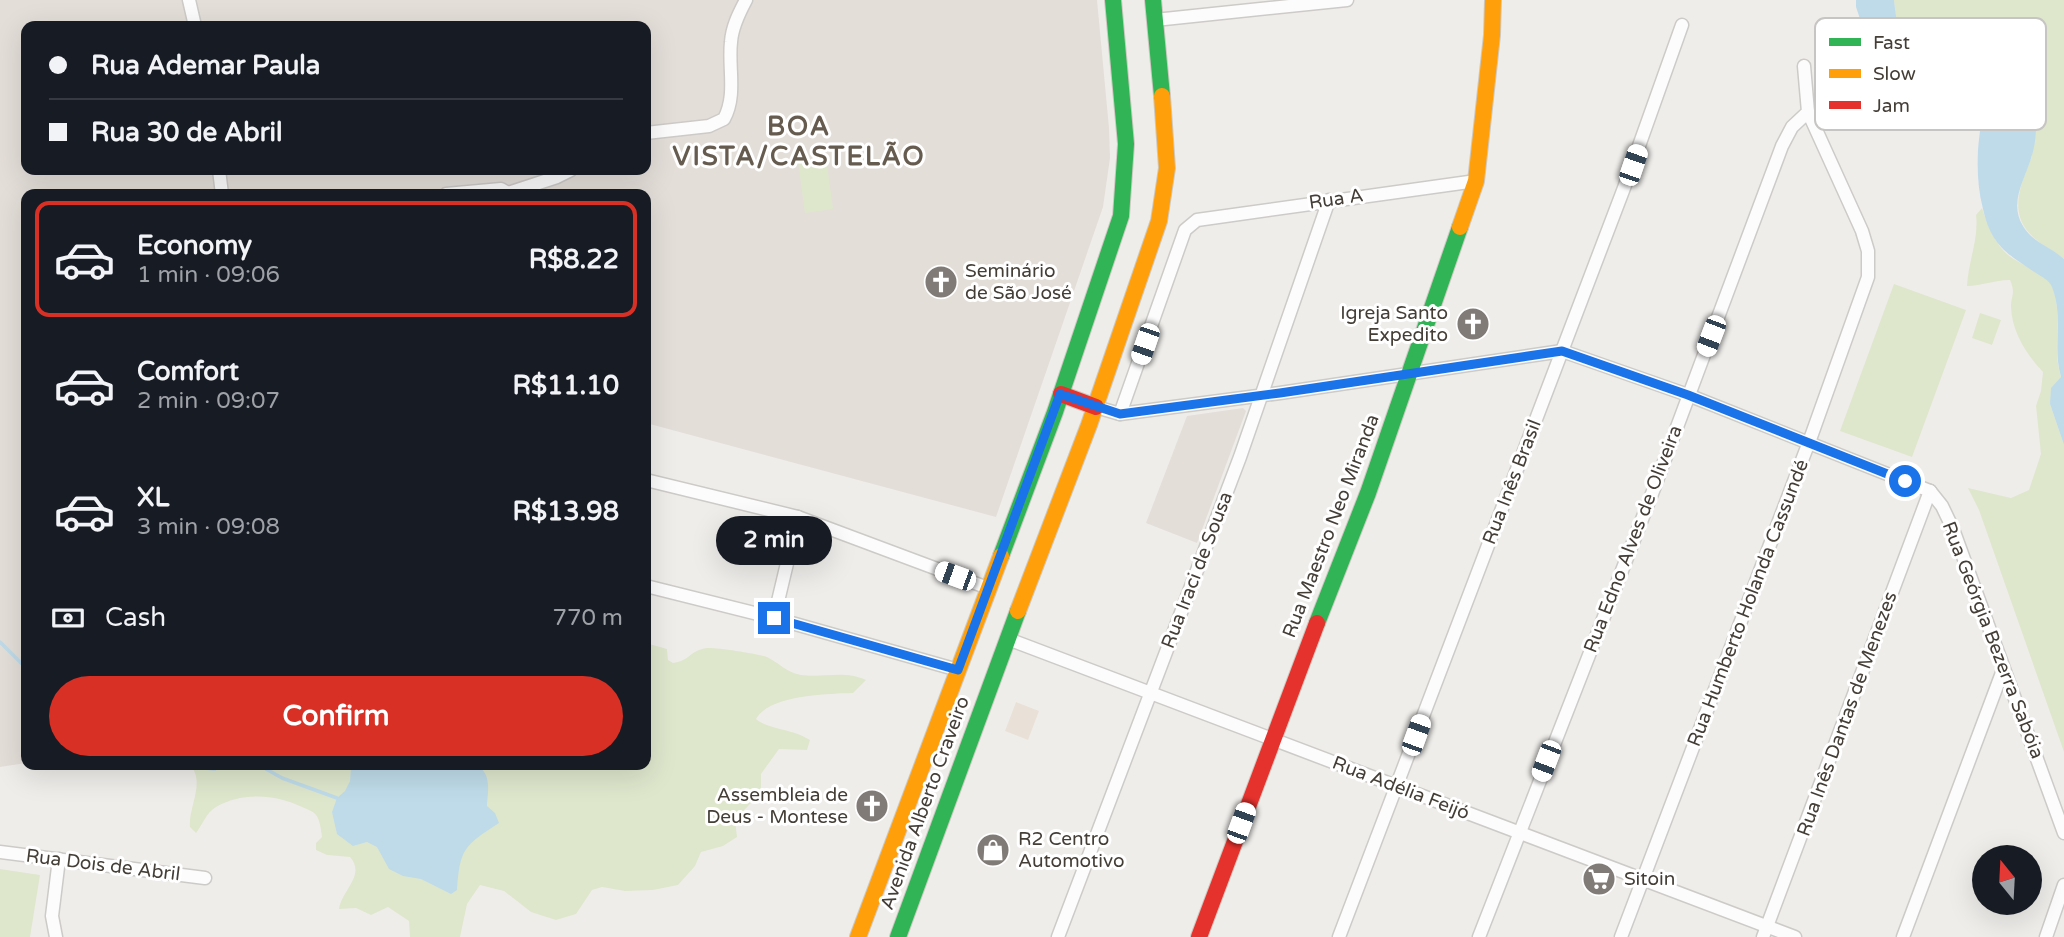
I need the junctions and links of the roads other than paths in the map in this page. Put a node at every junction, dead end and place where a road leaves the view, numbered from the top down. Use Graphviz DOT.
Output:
graph roads {
  1 [pos="188,0"];
  2 [pos="746,0"];
  3 [pos="1113,0"];
  4 [pos="1153,0"];
  5 [pos="1348,0"];
  6 [pos="1493,0"];
  7 [pos="1155,20"];
  8 [pos="194,21"];
  9 [pos="1682,25"];
  10 [pos="1804,66"];
  11 [pos="1808,112"];
  12 [pos="1815,127"];
  13 [pos="1816,130"];
  14 [pos="651,132"];
  15 [pos="561,175"];
  16 [pos="1476,181"];
  17 [pos="523,189"];
  18 [pos="1329,200"];
  19 [pos="1562,351"];
  20 [pos="1410,373"];
  21 [pos="1060,394"];
  22 [pos="1688,395"];
  23 [pos="1262,396"];
  24 [pos="1096,407"];
  25 [pos="1120,414"];
  26 [pos="1807,444"];
  27 [pos="651,481"];
  28 [pos="1930,491"];
  29 [pos="798,517"];
  30 [pos="651,587"];
  31 [pos="988,588"];
  32 [pos="774,618"];
  33 [pos="1007,639"];
  34 [pos="958,670"];
  35 [pos="2003,670"];
  36 [pos="1149,694"];
  37 [pos="1272,738"];
  38 [pos="1396,786"];
  39 [pos="1519,833"];
  40 [pos="2064,833"];
  41 [pos="0,852"];
  42 [pos="59,859"];
  43 [pos="205,877"];
  44 [pos="1643,879"];
  45 [pos="2064,885"];
  46 [pos="1765,931"];
  47 [pos="56,937"];
  48 [pos="858,937"];
  49 [pos="898,937"];
  50 [pos="1058,937"];
  51 [pos="1199,937"];
  52 [pos="1339,937"];
  53 [pos="1479,937"];
  54 [pos="1621,937"];
  55 [pos="1795,937"];
  56 [pos="1903,937"];
  57 [pos="2046,937"];
  1 -- 8 [label="street"];
  2 -- 14 [label="street"];
  3 -- 21 [label="main road, Avenida Alberto Craveiro"];
  4 -- 7 [label="main road, Avenida Alberto Craveiro"];
  5 -- 7 [label="street"];
  6 -- 16 [label="main road, Rua Maestro Neo Miranda"];
  7 -- 24 [label="main road, Avenida Alberto Craveiro"];
  9 -- 19 [label="street, Rua Inês Brasil"];
  10 -- 11 [label="street"];
  11 -- 12 [label="street, Rua Humberto Holanda Cassundé"];
  11 -- 22 [label="street, Rua Edno Alves de Oliveira"];
  13 -- 26 [label="street, Rua Humberto Holanda Cassundé"];
  15 -- 17 [label="street"];
  16 -- 18 [label="street, Rua A"];
  16 -- 20 [label="main road, Rua Maestro Neo Miranda"];
  18 -- 23 [label="street, Rua Iraci de Sousa"];
  18 -- 25 [label="street, Rua A"];
  19 -- 20 [label="street"];
  19 -- 22 [label="street"];
  19 -- 38 [label="street, Rua Inês Brasil"];
  20 -- 23 [label="street"];
  20 -- 37 [label="main road, Rua Maestro Neo Miranda"];
  21 -- 24 [label="main road"];
  21 -- 31 [label="main road, Avenida Alberto Craveiro"];
  22 -- 26 [label="street"];
  22 -- 39 [label="street, Rua Edno Alves de Oliveira"];
  23 -- 25 [label="street"];
  23 -- 36 [label="street, Rua Iraci de Sousa"];
  24 -- 25 [label="street"];
  24 -- 33 [label="main road, Avenida Alberto Craveiro"];
  26 -- 28 [label="street"];
  26 -- 44 [label="street, Rua Humberto Holanda Cassundé"];
  27 -- 29 [label="street"];
  28 -- 35 [label="street, Rua Geórgia Bezerra Sabóia"];
  28 -- 46 [label="street, Rua Inês Dantas de Menezes"];
  29 -- 31 [label="street"];
  29 -- 32 [label="street"];
  30 -- 32 [label="street"];
  31 -- 34 [label="main road, Avenida Alberto Craveiro"];
  32 -- 34 [label="street"];
  33 -- 36 [label="street, Rua Adélia Feijó"];
  33 -- 49 [label="main road, Avenida Alberto Craveiro"];
  34 -- 48 [label="main road, Avenida Alberto Craveiro"];
  35 -- 40 [label="street, Rua Geórgia Bezerra Sabóia"];
  35 -- 56 [label="street"];
  36 -- 37 [label="street, Rua Adélia Feijó"];
  36 -- 50 [label="street, Rua Iraci de Sousa"];
  37 -- 38 [label="street, Rua Adélia Feijó"];
  37 -- 51 [label="main road, Rua Maestro Neo Miranda"];
  38 -- 39 [label="street, Rua Adélia Feijó"];
  38 -- 52 [label="street, Rua Inês Brasil"];
  39 -- 44 [label="street, Rua Adélia Feijó"];
  39 -- 53 [label="street, Rua Edno Alves de Oliveira"];
  41 -- 42 [label="street, Rua Dois de Abril"];
  42 -- 43 [label="street, Rua Dois de Abril"];
  42 -- 47 [label="street"];
  44 -- 46 [label="street, Rua Adélia Feijó"];
  44 -- 54 [label="street, Rua Humberto Holanda Cassundé"];
  45 -- 57 [label="street"];
  46 -- 55 [label="street, Rua Adélia Feijó"];
}
